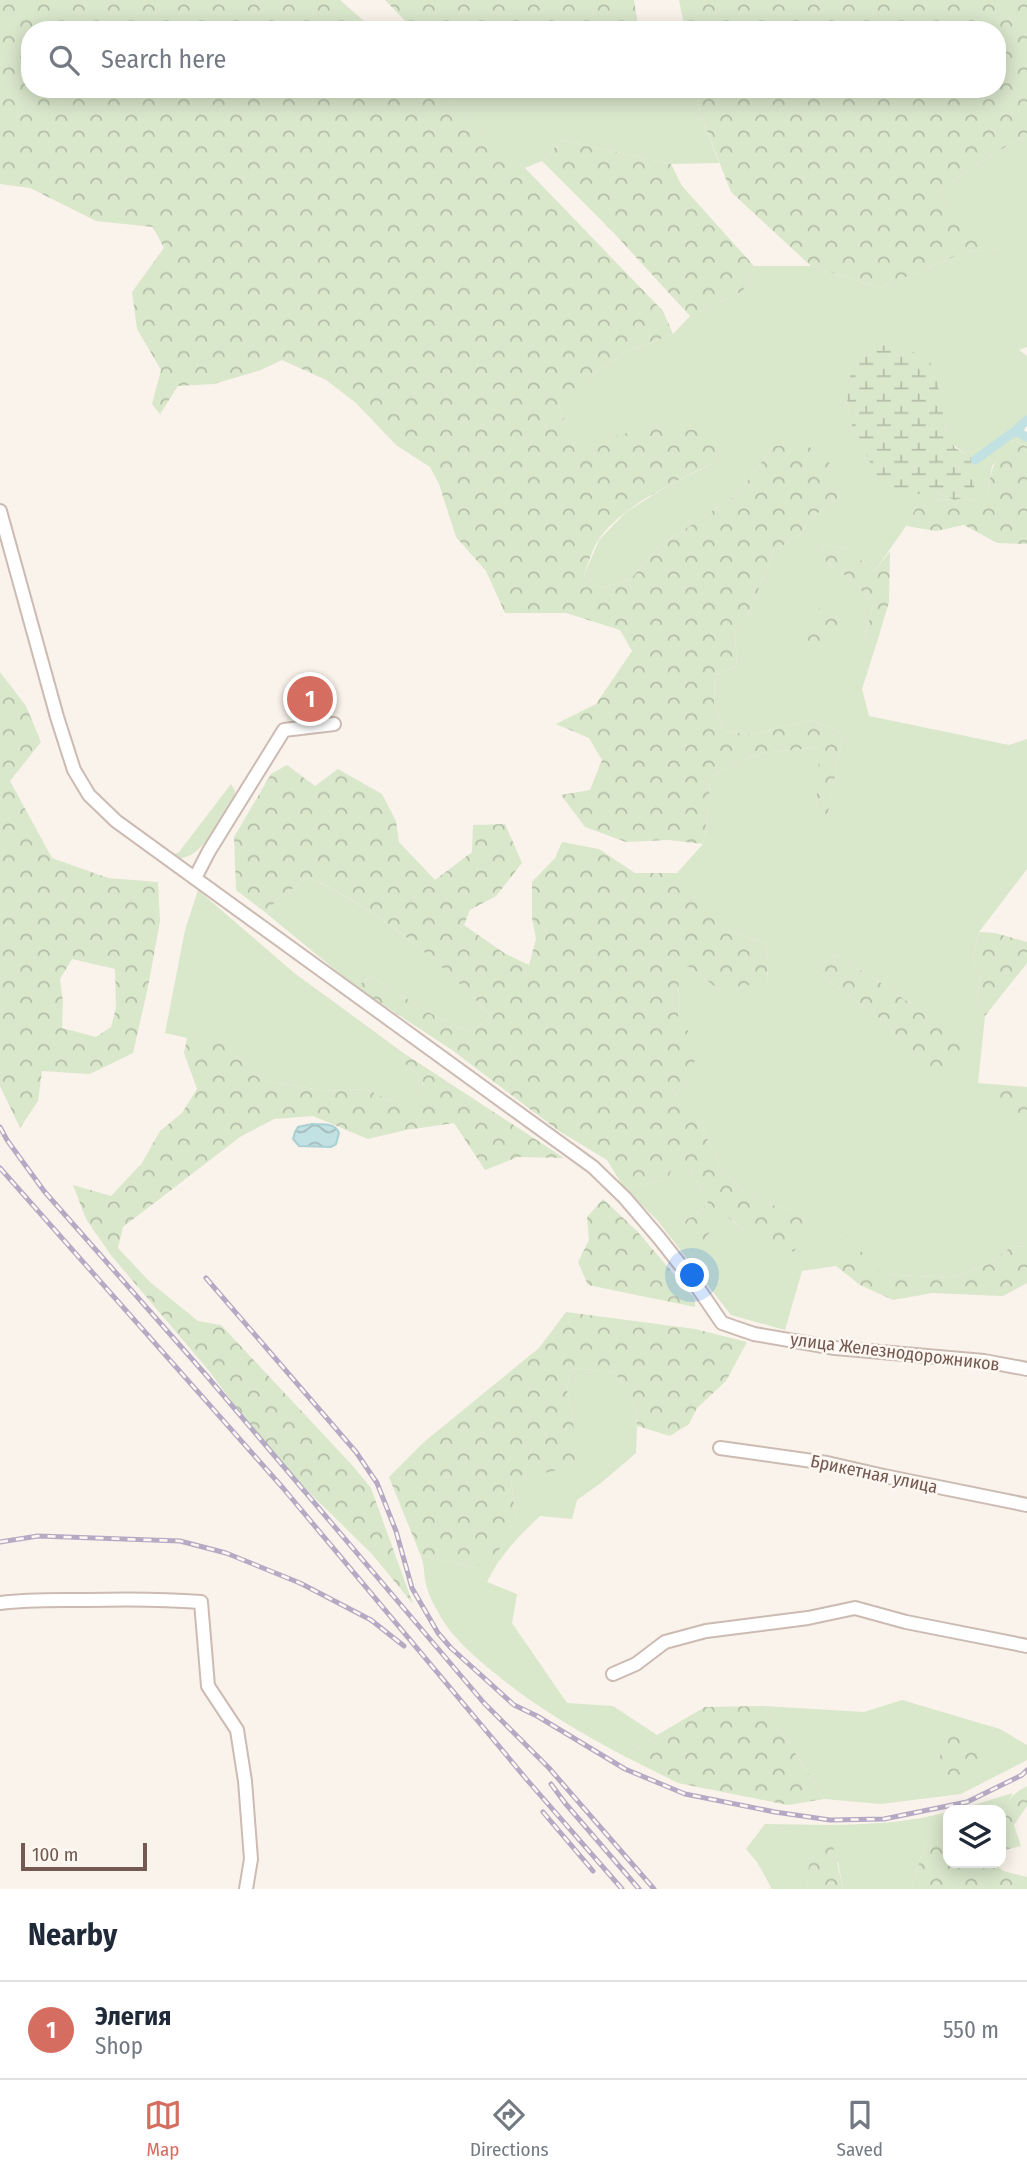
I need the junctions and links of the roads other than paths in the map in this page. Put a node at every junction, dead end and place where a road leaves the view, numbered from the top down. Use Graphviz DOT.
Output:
graph roads {
  1 [pos="0,511"];
  2 [pos="334,724"];
  3 [pos="195,878"];
  4 [pos="1027,1369"];
  5 [pos="720,1448"];
  6 [pos="1027,1505"];
  7 [pos="0,1603"];
  8 [pos="1027,1646"];
  9 [pos="613,1674"];
  10 [pos="246,1889"];
  1 -- 3 [label="street"];
  2 -- 3 [label="street"];
  3 -- 4 [label="street, улица Железнодорожников"];
  5 -- 6 [label="street, Брикетная улица"];
  7 -- 10 [label="street"];
  8 -- 9 [label="street"];
}
